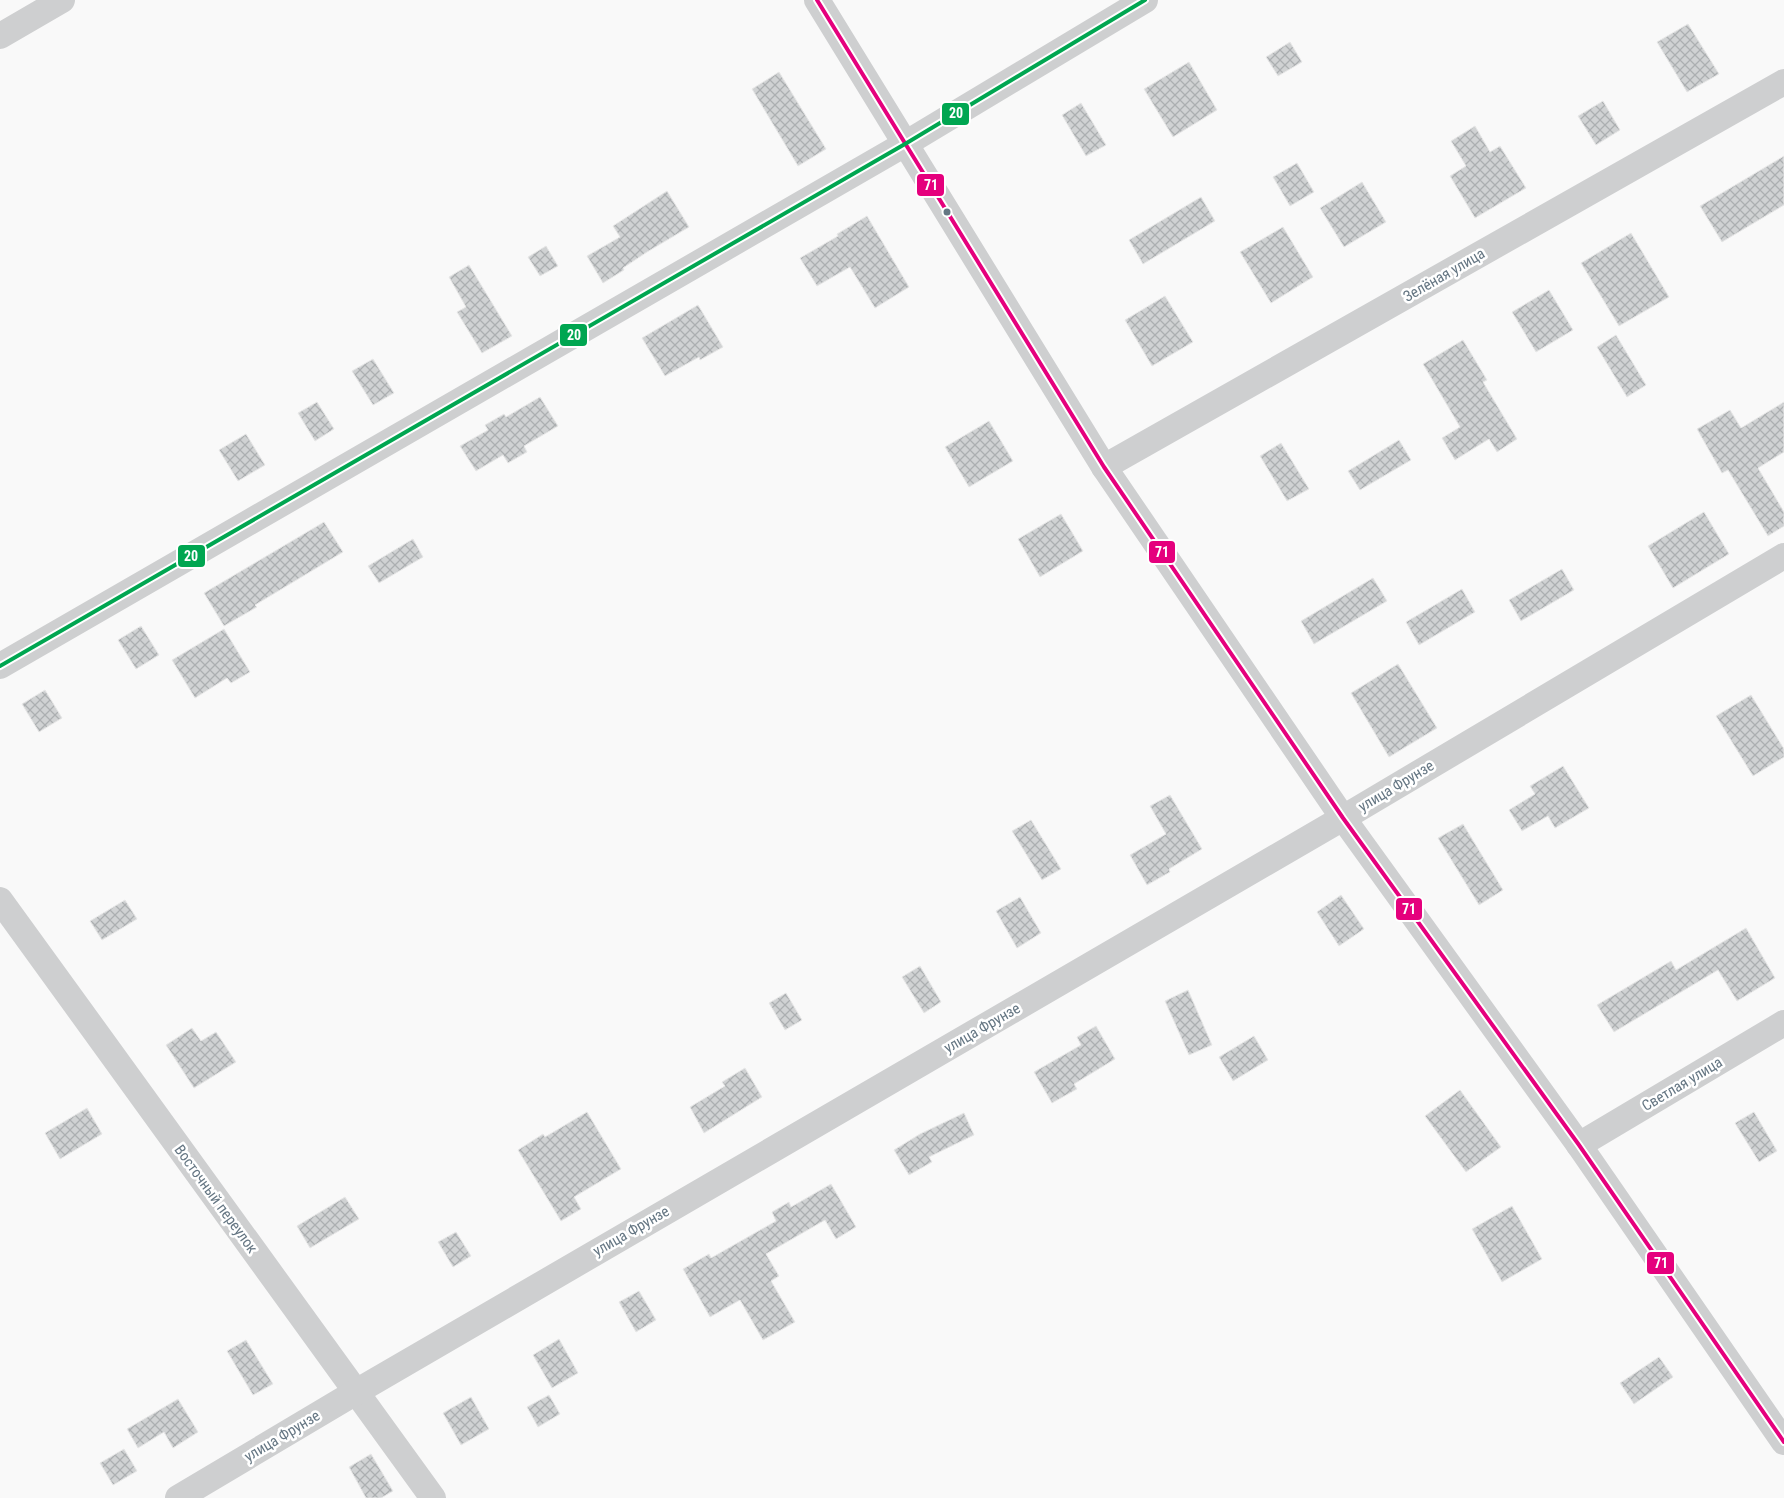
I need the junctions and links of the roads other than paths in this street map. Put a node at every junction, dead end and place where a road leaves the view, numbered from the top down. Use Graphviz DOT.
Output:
graph roads {
  1 [pos="62,0"];
  2 [pos="817,0"];
  3 [pos="1145,0"];
  4 [pos="0,36"];
  5 [pos="1784,82"];
  6 [pos="905,144"];
  7 [pos="1104,467"];
  8 [pos="1784,556"];
  9 [pos="0,666"];
  10 [pos="1343,818"];
  11 [pos="0,900"];
  12 [pos="1784,1023"];
  13 [pos="1579,1145"];
  14 [pos="356,1392"];
  15 [pos="1784,1442"];
  16 [pos="178,1498"];
  17 [pos="433,1498"];
  1 -- 4 [label="street"];
  2 -- 6 [label="street"];
  3 -- 6 [label="street"];
  5 -- 7 [label="street, Зелёная улица"];
  6 -- 7 [label="street"];
  6 -- 9 [label="street"];
  7 -- 10 [label="street"];
  8 -- 10 [label="street, улица Фрунзе"];
  10 -- 13 [label="street"];
  10 -- 14 [label="street, улица Фрунзе"];
  11 -- 14 [label="street, Восточный переулок"];
  12 -- 13 [label="street, Светлая улица"];
  13 -- 15 [label="street"];
  14 -- 16 [label="street, улица Фрунзе"];
  14 -- 17 [label="street, Восточный переулок"];
}
